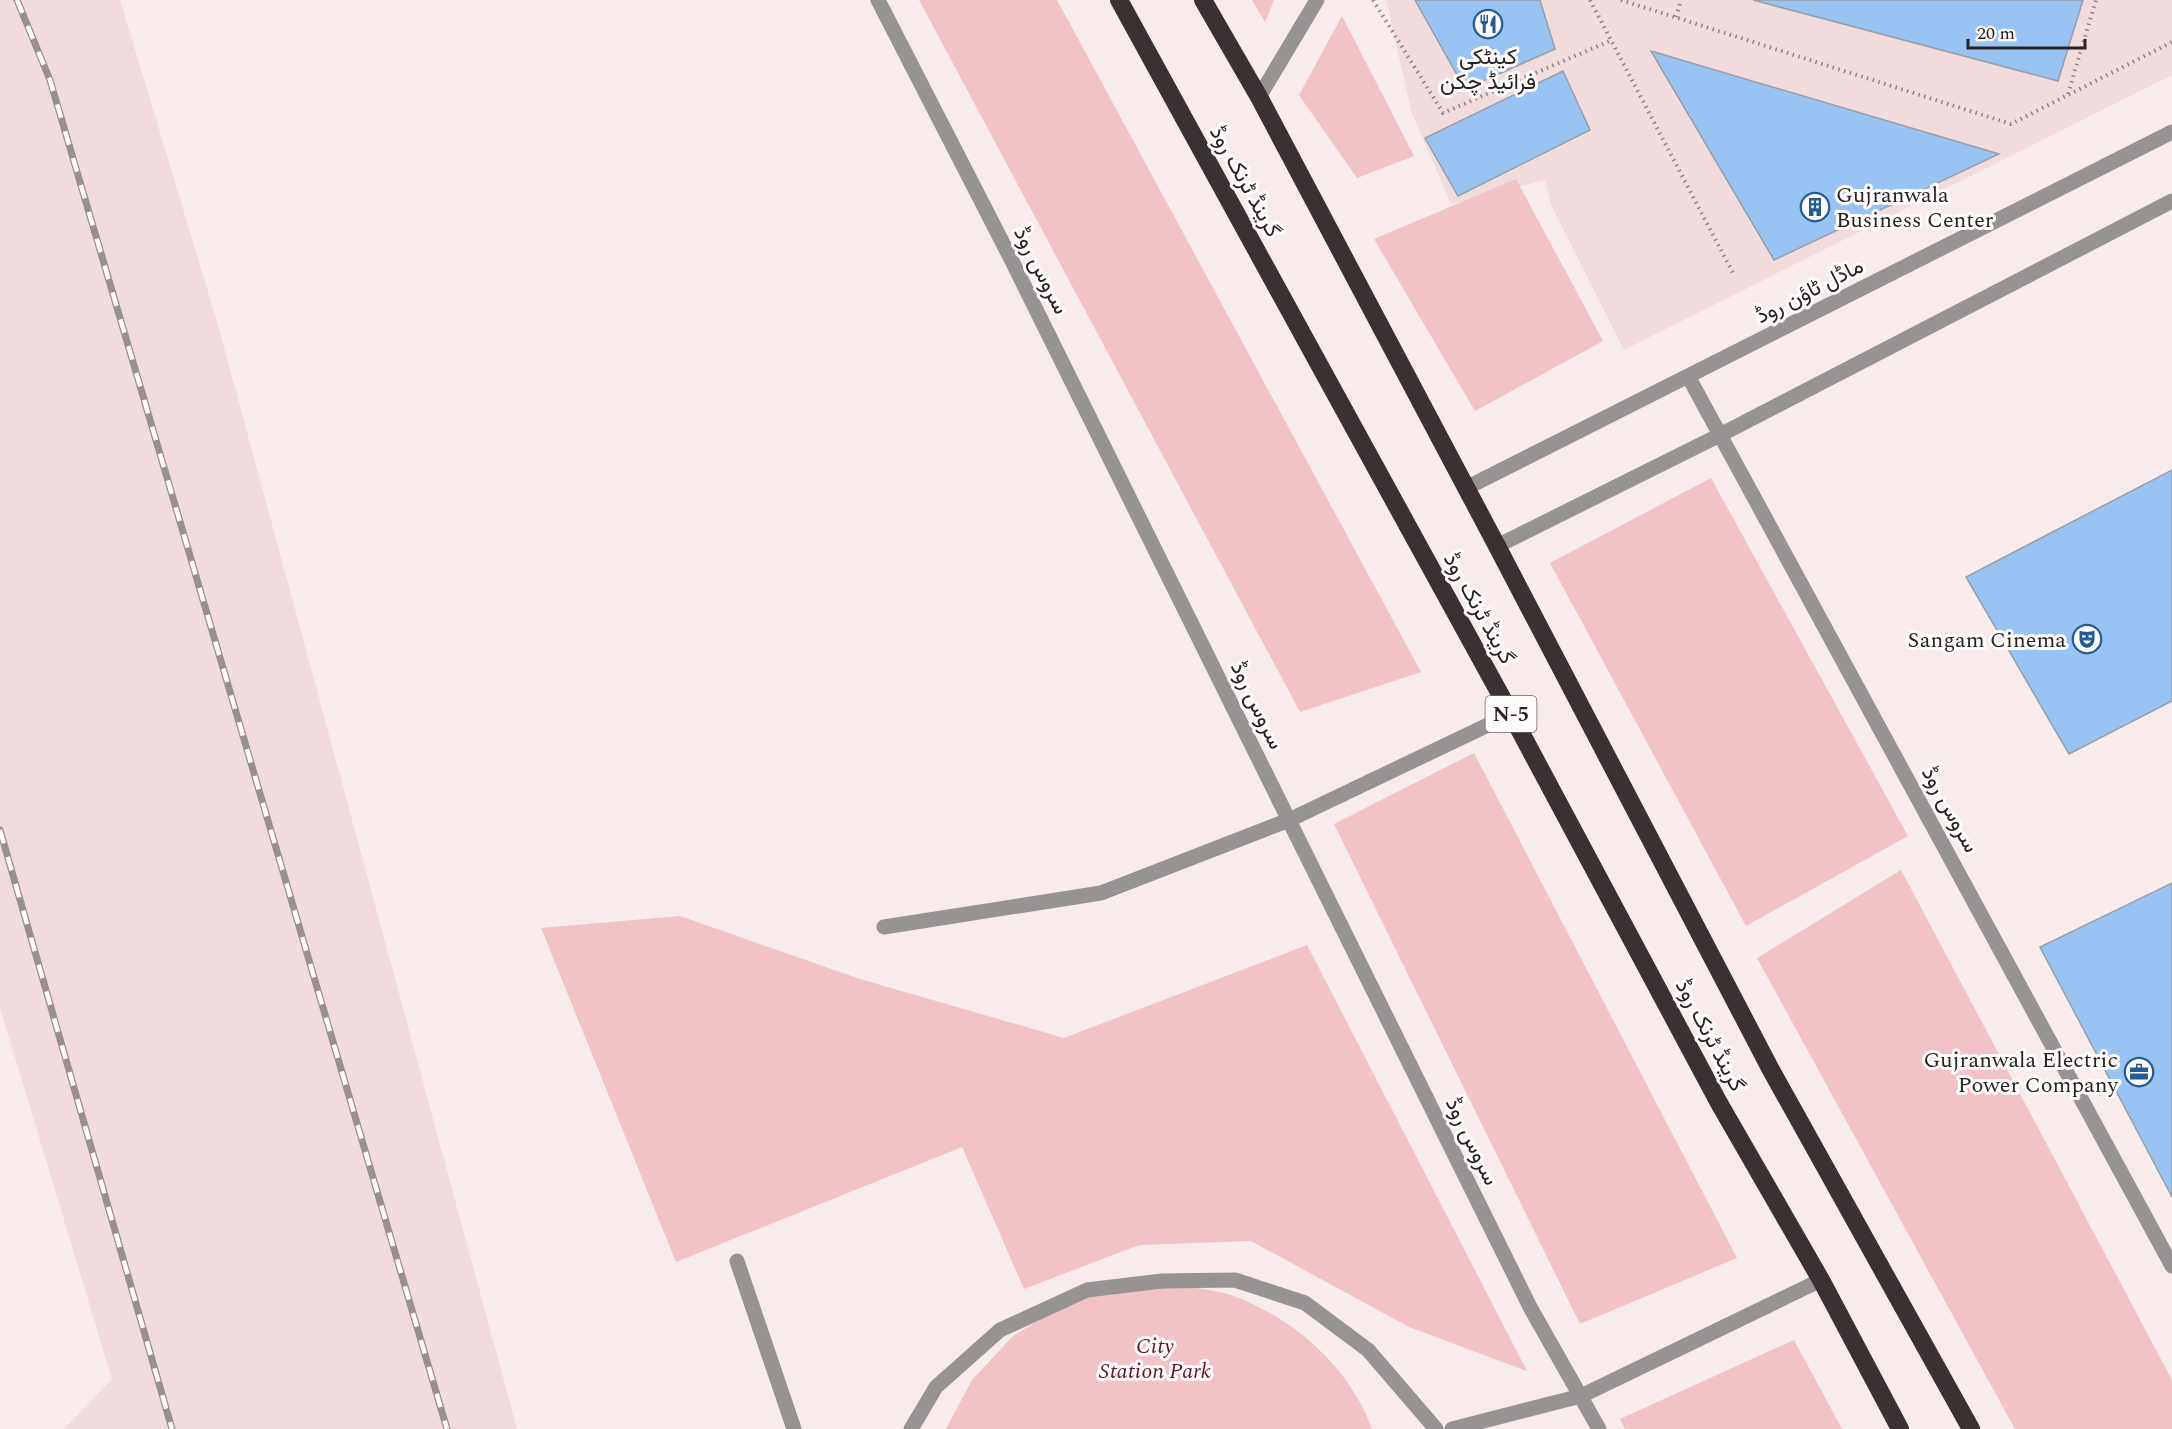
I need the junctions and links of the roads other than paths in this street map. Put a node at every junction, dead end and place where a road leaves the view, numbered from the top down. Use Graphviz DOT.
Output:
graph roads {
  1 [pos="878,0"];
  2 [pos="1119,0"];
  3 [pos="1203,0"];
  4 [pos="1317,0"];
  5 [pos="1259,97"];
  6 [pos="2172,132"];
  7 [pos="2172,201"];
  8 [pos="1688,376"];
  9 [pos="1722,434"];
  10 [pos="1466,488"];
  11 [pos="1497,546"];
  12 [pos="1511,714"];
  13 [pos="1289,820"];
  14 [pos="884,927"];
  15 [pos="736,1261"];
  16 [pos="2172,1266"];
  17 [pos="1821,1280"];
  18 [pos="1581,1395"];
  19 [pos="794,1429"];
  20 [pos="911,1429"];
  21 [pos="1436,1429"];
  22 [pos="1452,1429"];
  23 [pos="1599,1429"];
  24 [pos="1900,1429"];
  25 [pos="1971,1429"];
  1 -- 13 [label="street, سروس روڈ"];
  2 -- 12 [label="highway, گرینڈ ٹرنک روڈ / N-5"];
  3 -- 5 [label="highway, گرینڈ ٹرنک روڈ"];
  4 -- 5 [label="street"];
  5 -- 10 [label="highway, گرینڈ ٹرنک روڈ"];
  6 -- 8 [label="street, ماڈل ٹاؤن روڈ"];
  7 -- 9 [label="street"];
  8 -- 9 [label="street, سروس روڈ"];
  8 -- 10 [label="street, ماڈل ٹاؤن روڈ"];
  9 -- 11 [label="street"];
  9 -- 16 [label="street, سروس روڈ"];
  10 -- 11 [label="highway, گرینڈ ٹرنک روڈ"];
  11 -- 25 [label="highway, گرینڈ ٹرنک روڈ"];
  12 -- 13 [label="street"];
  12 -- 17 [label="highway, گرینڈ ٹرنک روڈ / N-5"];
  13 -- 14 [label="street"];
  13 -- 18 [label="street, سروس روڈ"];
  15 -- 19 [label="street"];
  17 -- 18 [label="street"];
  17 -- 24 [label="highway, گرینڈ ٹرنک روڈ / N-5"];
  18 -- 22 [label="street"];
  18 -- 23 [label="street, سروس روڈ"];
  20 -- 21 [label="street"];
}
